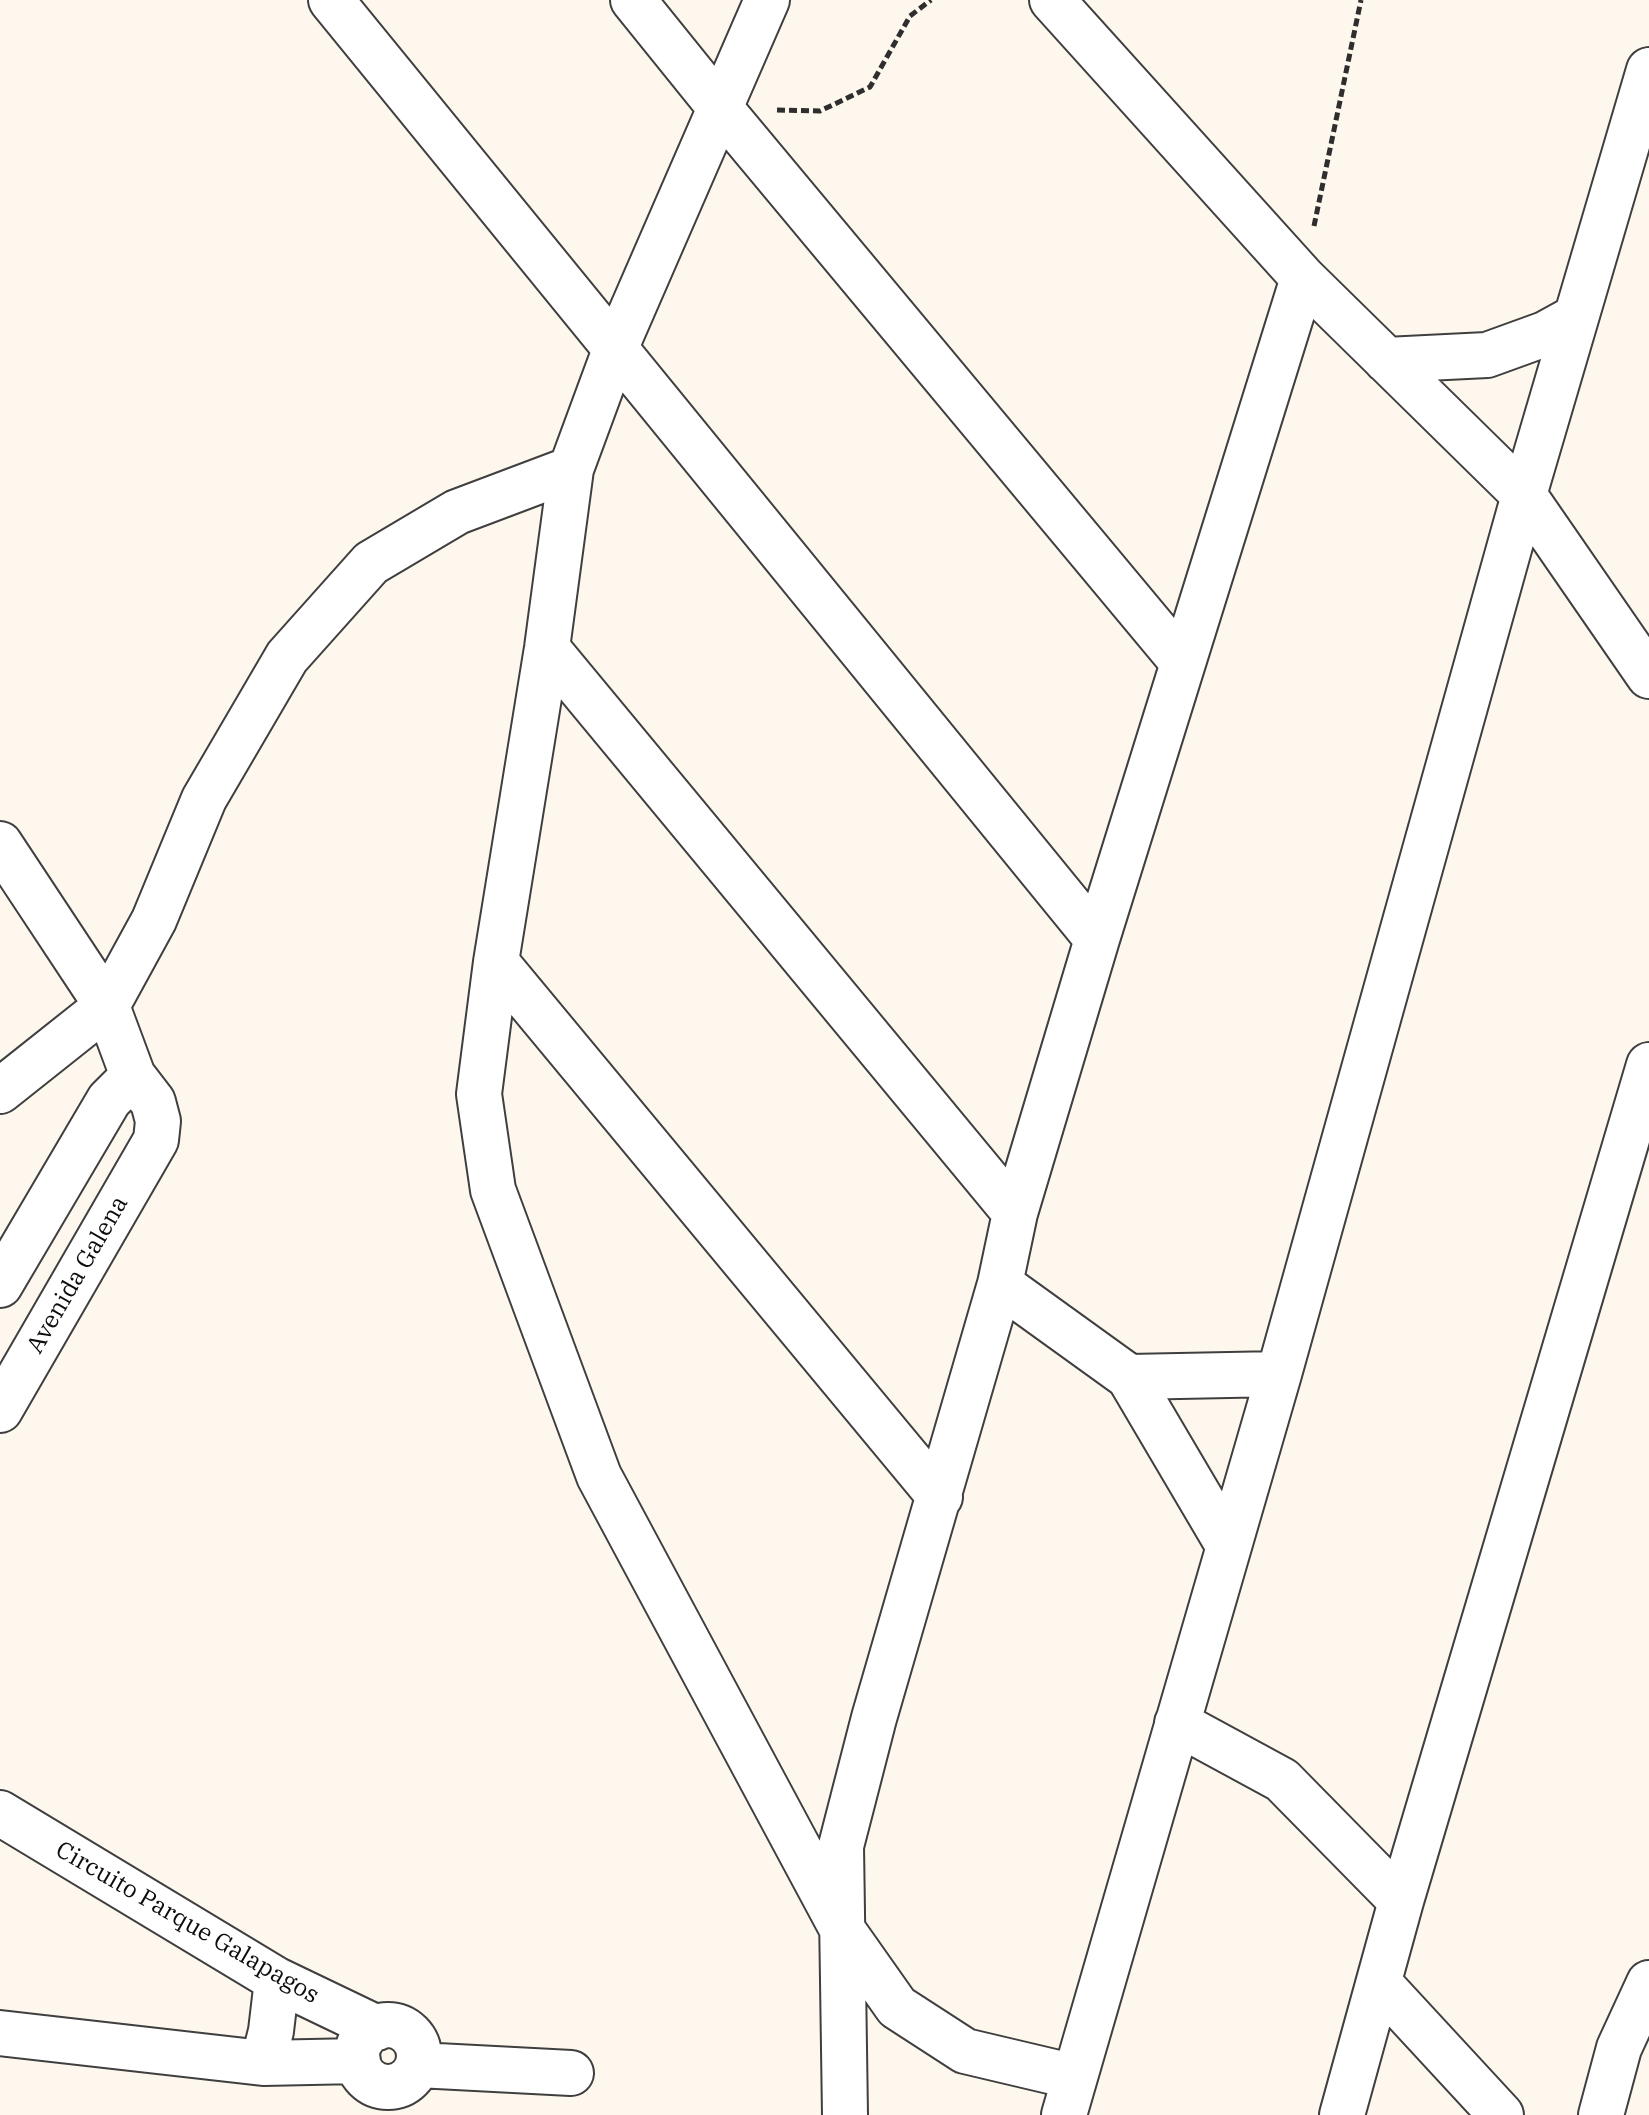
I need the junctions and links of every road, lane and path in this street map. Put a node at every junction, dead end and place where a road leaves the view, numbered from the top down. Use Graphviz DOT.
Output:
graph roads {
  1 [pos="331,0"];
  2 [pos="633,0"];
  3 [pos="931,0"];
  4 [pos="1052,0"];
  5 [pos="1361,0"];
  6 [pos="767,1"];
  7 [pos="1649,70"];
  8 [pos="721,109"];
  9 [pos="1303,278"];
  10 [pos="1576,317"];
  11 [pos="616,347"];
  12 [pos="1386,360"];
  13 [pos="571,469"];
  14 [pos="1524,495"];
  15 [pos="547,648"];
  16 [pos="1183,663"];
  17 [pos="1649,676"];
  18 [pos="0,844"];
  19 [pos="1097,939"];
  20 [pos="496,962"];
  21 [pos="107,1006"];
  22 [pos="1649,1065"];
  23 [pos="133,1076"];
  24 [pos="0,1091"];
  25 [pos="1015,1213"];
  26 [pos="1000,1284"];
  27 [pos="0,1285"];
  28 [pos="1279,1374"];
  29 [pos="1129,1377"];
  30 [pos="0,1410"];
  31 [pos="940,1497"];
  32 [pos="1228,1545"];
  33 [pos="1177,1723"];
  34 [pos="0,1813"];
  35 [pos="1401,1901"];
  36 [pos="842,1929"];
  37 [pos="277,1980"];
  38 [pos="1379,1983"];
  39 [pos="1649,1983"];
  40 [pos="0,2033"];
  41 [pos="263,2063"];
  42 [pos="571,2073"];
  43 [pos="384,2079"];
  44 [pos="1070,2096"];
  45 [pos="845,2115"];
  46 [pos="1342,2115"];
  47 [pos="1501,2115"];
  48 [pos="1601,2115"];
  1 -- 11 [label="street"];
  2 -- 8 [label="street"];
  3 -- 8 [label="path"];
  4 -- 9 [label="street"];
  5 -- 9 [label="path"];
  6 -- 8 [label="street"];
  7 -- 10 [label="street"];
  8 -- 11 [label="street"];
  8 -- 16 [label="street"];
  9 -- 12 [label="street"];
  9 -- 16 [label="street"];
  10 -- 12 [label="street"];
  10 -- 14 [label="street"];
  11 -- 13 [label="street"];
  11 -- 19 [label="street"];
  12 -- 14 [label="street"];
  13 -- 15 [label="street"];
  13 -- 21 [label="street"];
  14 -- 17 [label="street"];
  14 -- 28 [label="street"];
  15 -- 20 [label="street"];
  15 -- 25 [label="street"];
  16 -- 19 [label="street"];
  18 -- 21 [label="street"];
  19 -- 25 [label="street"];
  20 -- 31 [label="street"];
  20 -- 36 [label="street"];
  21 -- 23 [label="street"];
  21 -- 24 [label="street"];
  22 -- 35 [label="street"];
  23 -- 27 [label="street"];
  23 -- 30 [label="street, Avenida Galena"];
  25 -- 26 [label="street"];
  26 -- 29 [label="street"];
  26 -- 31 [label="street"];
  28 -- 29 [label="street"];
  28 -- 32 [label="street"];
  29 -- 32 [label="street"];
  31 -- 36 [label="street"];
  32 -- 33 [label="street"];
  33 -- 35 [label="street"];
  33 -- 44 [label="street"];
  34 -- 37 [label="street, Circuito Parque Galapagos"];
  35 -- 38 [label="street"];
  36 -- 44 [label="street"];
  36 -- 45 [label="street"];
  37 -- 41 [label="street"];
  37 -- 43 [label="street, Circuito Parque Galapagos"];
  38 -- 46 [label="street"];
  38 -- 47 [label="street"];
  39 -- 48 [label="street"];
  40 -- 41 [label="street"];
  41 -- 43 [label="street"];
  42 -- 43 [label="street"];
}
